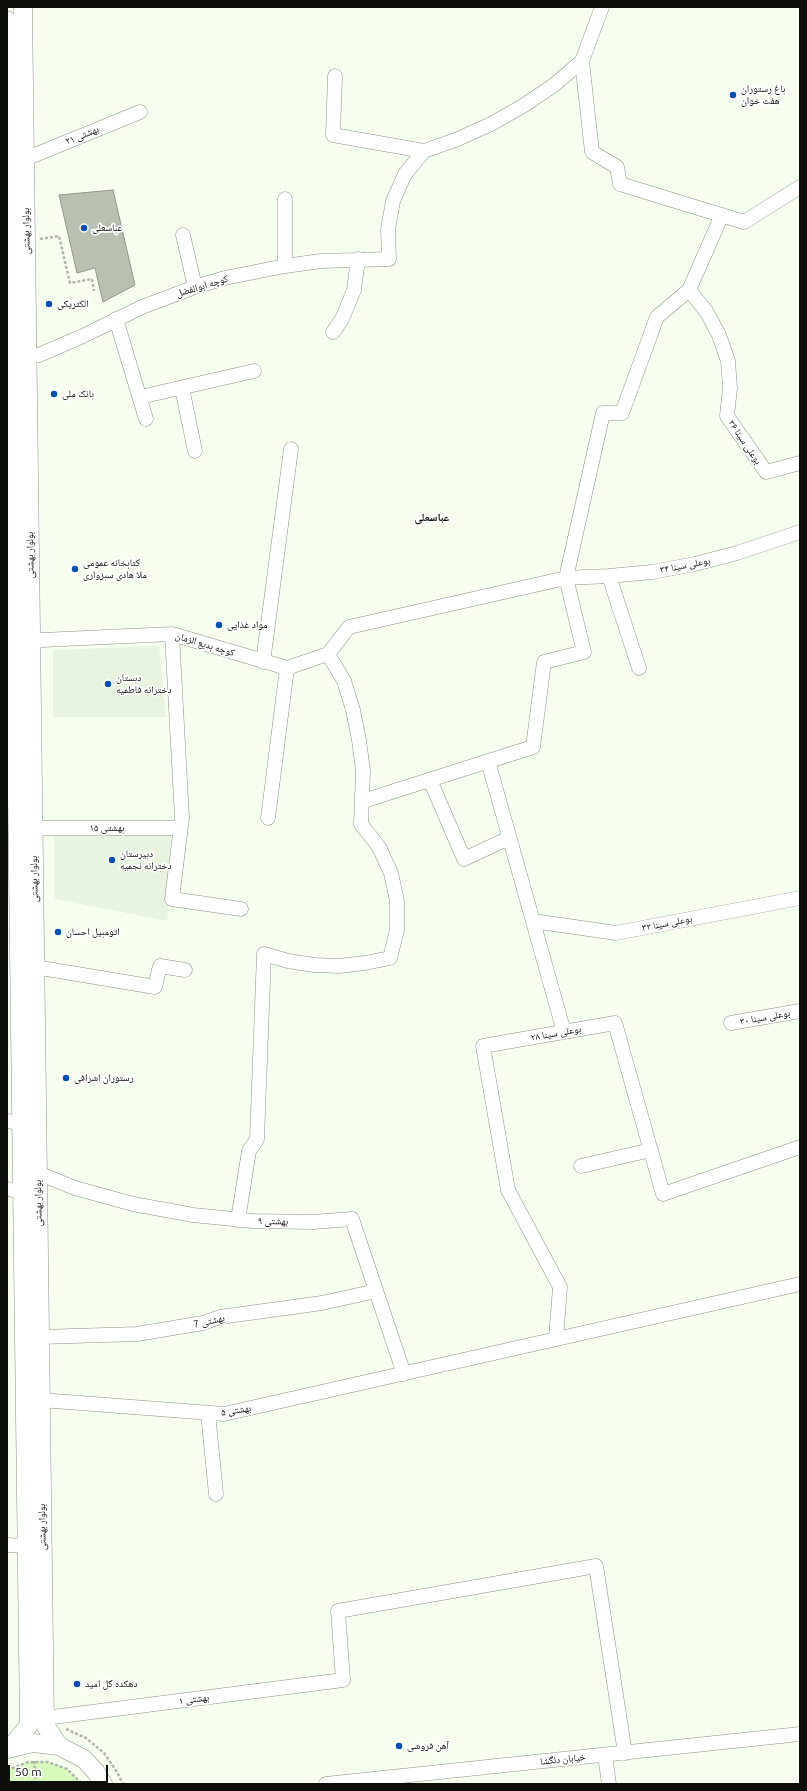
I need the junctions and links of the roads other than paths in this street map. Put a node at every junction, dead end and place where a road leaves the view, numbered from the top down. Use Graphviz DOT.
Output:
graph roads {
  1 [pos="23,7"];
  2 [pos="602,7"];
  3 [pos="7,20"];
  4 [pos="582,61"];
  5 [pos="335,76"];
  6 [pos="140,112"];
  7 [pos="424,151"];
  8 [pos="25,159"];
  9 [pos="800,187"];
  10 [pos="285,199"];
  11 [pos="722,215"];
  12 [pos="183,236"];
  13 [pos="358,259"];
  14 [pos="285,266"];
  15 [pos="195,287"];
  16 [pos="689,290"];
  17 [pos="116,319"];
  18 [pos="333,332"];
  19 [pos="27,355"];
  20 [pos="254,371"];
  21 [pos="182,388"];
  22 [pos="140,397"];
  23 [pos="9,411"];
  24 [pos="146,419"];
  25 [pos="291,449"];
  26 [pos="195,451"];
  27 [pos="800,463"];
  28 [pos="800,532"];
  29 [pos="10,541"];
  30 [pos="609,576"];
  31 [pos="566,578"];
  32 [pos="172,634"];
  33 [pos="18,646"];
  34 [pos="328,654"];
  35 [pos="263,662"];
  36 [pos="287,668"];
  37 [pos="639,668"];
  38 [pos="488,761"];
  39 [pos="430,780"];
  40 [pos="363,801"];
  41 [pos="268,818"];
  42 [pos="33,828"];
  43 [pos="180,828"];
  44 [pos="509,838"];
  45 [pos="800,898"];
  46 [pos="241,909"];
  47 [pos="533,921"];
  48 [pos="35,967"];
  49 [pos="185,970"];
  50 [pos="800,1011"];
  51 [pos="731,1023"];
  52 [pos="564,1032"];
  53 [pos="14,1122"];
  54 [pos="800,1147"];
  55 [pos="651,1150"];
  56 [pos="581,1166"];
  57 [pos="38,1172"];
  58 [pos="14,1190"];
  59 [pos="238,1220"];
  60 [pos="800,1284"];
  61 [pos="376,1291"];
  62 [pos="40,1337"];
  63 [pos="556,1339"];
  64 [pos="404,1374"];
  65 [pos="41,1400"];
  66 [pos="208,1413"];
  67 [pos="216,1494"];
  68 [pos="7,1546"];
  69 [pos="27,1546"];
  70 [pos="45,1718"];
  71 [pos="800,1734"];
  72 [pos="59,1746"];
  73 [pos="9,1748"];
  74 [pos="625,1753"];
  75 [pos="606,1755"];
  76 [pos="416,1779"];
  77 [pos="103,1784"];
  78 [pos="326,1784"];
  79 [pos="609,1784"];
  1 -- 8 [label="main road, بولوار بهشتی"];
  2 -- 4 [label="street"];
  3 -- 23 [label="main road, بولوار بهشتی"];
  4 -- 7 [label="street"];
  4 -- 11 [label="street"];
  5 -- 7 [label="street"];
  6 -- 8 [label="street, بهشتی ۲۱"];
  7 -- 13 [label="street, کوچه ابوالفضل"];
  8 -- 19 [label="main road, بولوار بهشتی"];
  9 -- 11 [label="street"];
  10 -- 14 [label="street"];
  11 -- 16 [label="street"];
  12 -- 15 [label="street"];
  13 -- 14 [label="street, کوچه ابوالفضل"];
  13 -- 18 [label="street"];
  14 -- 15 [label="street, کوچه ابوالفضل"];
  15 -- 17 [label="street, کوچه ابوالفضل"];
  16 -- 27 [label="street, بوعلی سینا ۳۶"];
  16 -- 31 [label="street"];
  17 -- 19 [label="street, کوچه ابوالفضل"];
  17 -- 22 [label="street"];
  19 -- 33 [label="main road, بولوار بهشتی"];
  20 -- 21 [label="street"];
  21 -- 22 [label="street"];
  21 -- 26 [label="street"];
  22 -- 24 [label="street"];
  23 -- 29 [label="main road, بولوار بهشتی"];
  25 -- 35 [label="street"];
  28 -- 30 [label="street, بوعلی سینا ۳۴"];
  29 -- 33 [label="main road, بولوار بهشتی"];
  30 -- 31 [label="street, بوعلی سینا ۳۴"];
  30 -- 37 [label="street"];
  31 -- 34 [label="street, بوعلی سینا ۳۴"];
  31 -- 38 [label="street"];
  32 -- 33 [label="street, کوچه بدیع الزمان"];
  32 -- 35 [label="street, کوچه بدیع الزمان"];
  32 -- 43 [label="street"];
  33 -- 42 [label="main road, بولوار بهشتی"];
  33 -- 53 [label="main road, بولوار بهشتی"];
  34 -- 36 [label="street"];
  34 -- 40 [label="street"];
  35 -- 36 [label="street, کوچه بدیع الزمان"];
  36 -- 41 [label="street"];
  38 -- 39 [label="street"];
  38 -- 44 [label="street"];
  39 -- 40 [label="street"];
  39 -- 44 [label="street"];
  40 -- 59 [label="street"];
  42 -- 43 [label="street, بهشتی ۱۵"];
  42 -- 48 [label="main road, بولوار بهشتی"];
  43 -- 46 [label="street"];
  44 -- 47 [label="street"];
  45 -- 47 [label="street, بوعلی سینا ۳۲"];
  47 -- 52 [label="street"];
  48 -- 49 [label="street"];
  48 -- 57 [label="main road, بولوار بهشتی"];
  50 -- 51 [label="street, بوعلی سینا ۳۰"];
  52 -- 55 [label="street, بوعلی سینا ۲۸"];
  52 -- 63 [label="street, بوعلی سینا ۲۸"];
  53 -- 58 [label="main road, بولوار بهشتی"];
  54 -- 55 [label="street, بوعلی سینا ۲۸"];
  55 -- 56 [label="street"];
  57 -- 59 [label="street, بهشتی ۹"];
  57 -- 62 [label="main road, بولوار بهشتی"];
  58 -- 69 [label="main road, بولوار بهشتی"];
  59 -- 61 [label="street, بهشتی ۹"];
  60 -- 63 [label="street, بهشتی ۵"];
  61 -- 62 [label="street, بهشتی 7"];
  61 -- 64 [label="street, بهشتی ۹"];
  62 -- 65 [label="main road, بولوار بهشتی"];
  63 -- 64 [label="street, بهشتی ۵"];
  64 -- 66 [label="street, بهشتی ۵"];
  65 -- 66 [label="street, بهشتی ۵"];
  65 -- 70 [label="main road, بولوار بهشتی"];
  66 -- 67 [label="street"];
  68 -- 69 [label="street"];
  69 -- 73 [label="main road, بولوار بهشتی"];
  70 -- 72 [label="main road, بولوار بهشتی"];
  70 -- 74 [label="street, بهشتی ۱"];
  71 -- 74 [label="street, خیابان دلگشا"];
  72 -- 73 [label="main road"];
  72 -- 77 [label="main road"];
  74 -- 75 [label="street, خیابان دلگشا"];
  75 -- 76 [label="street, خیابان دلگشا"];
  75 -- 79 [label="street"];
  76 -- 78 [label="street, خیابان دلگشا"];
}
